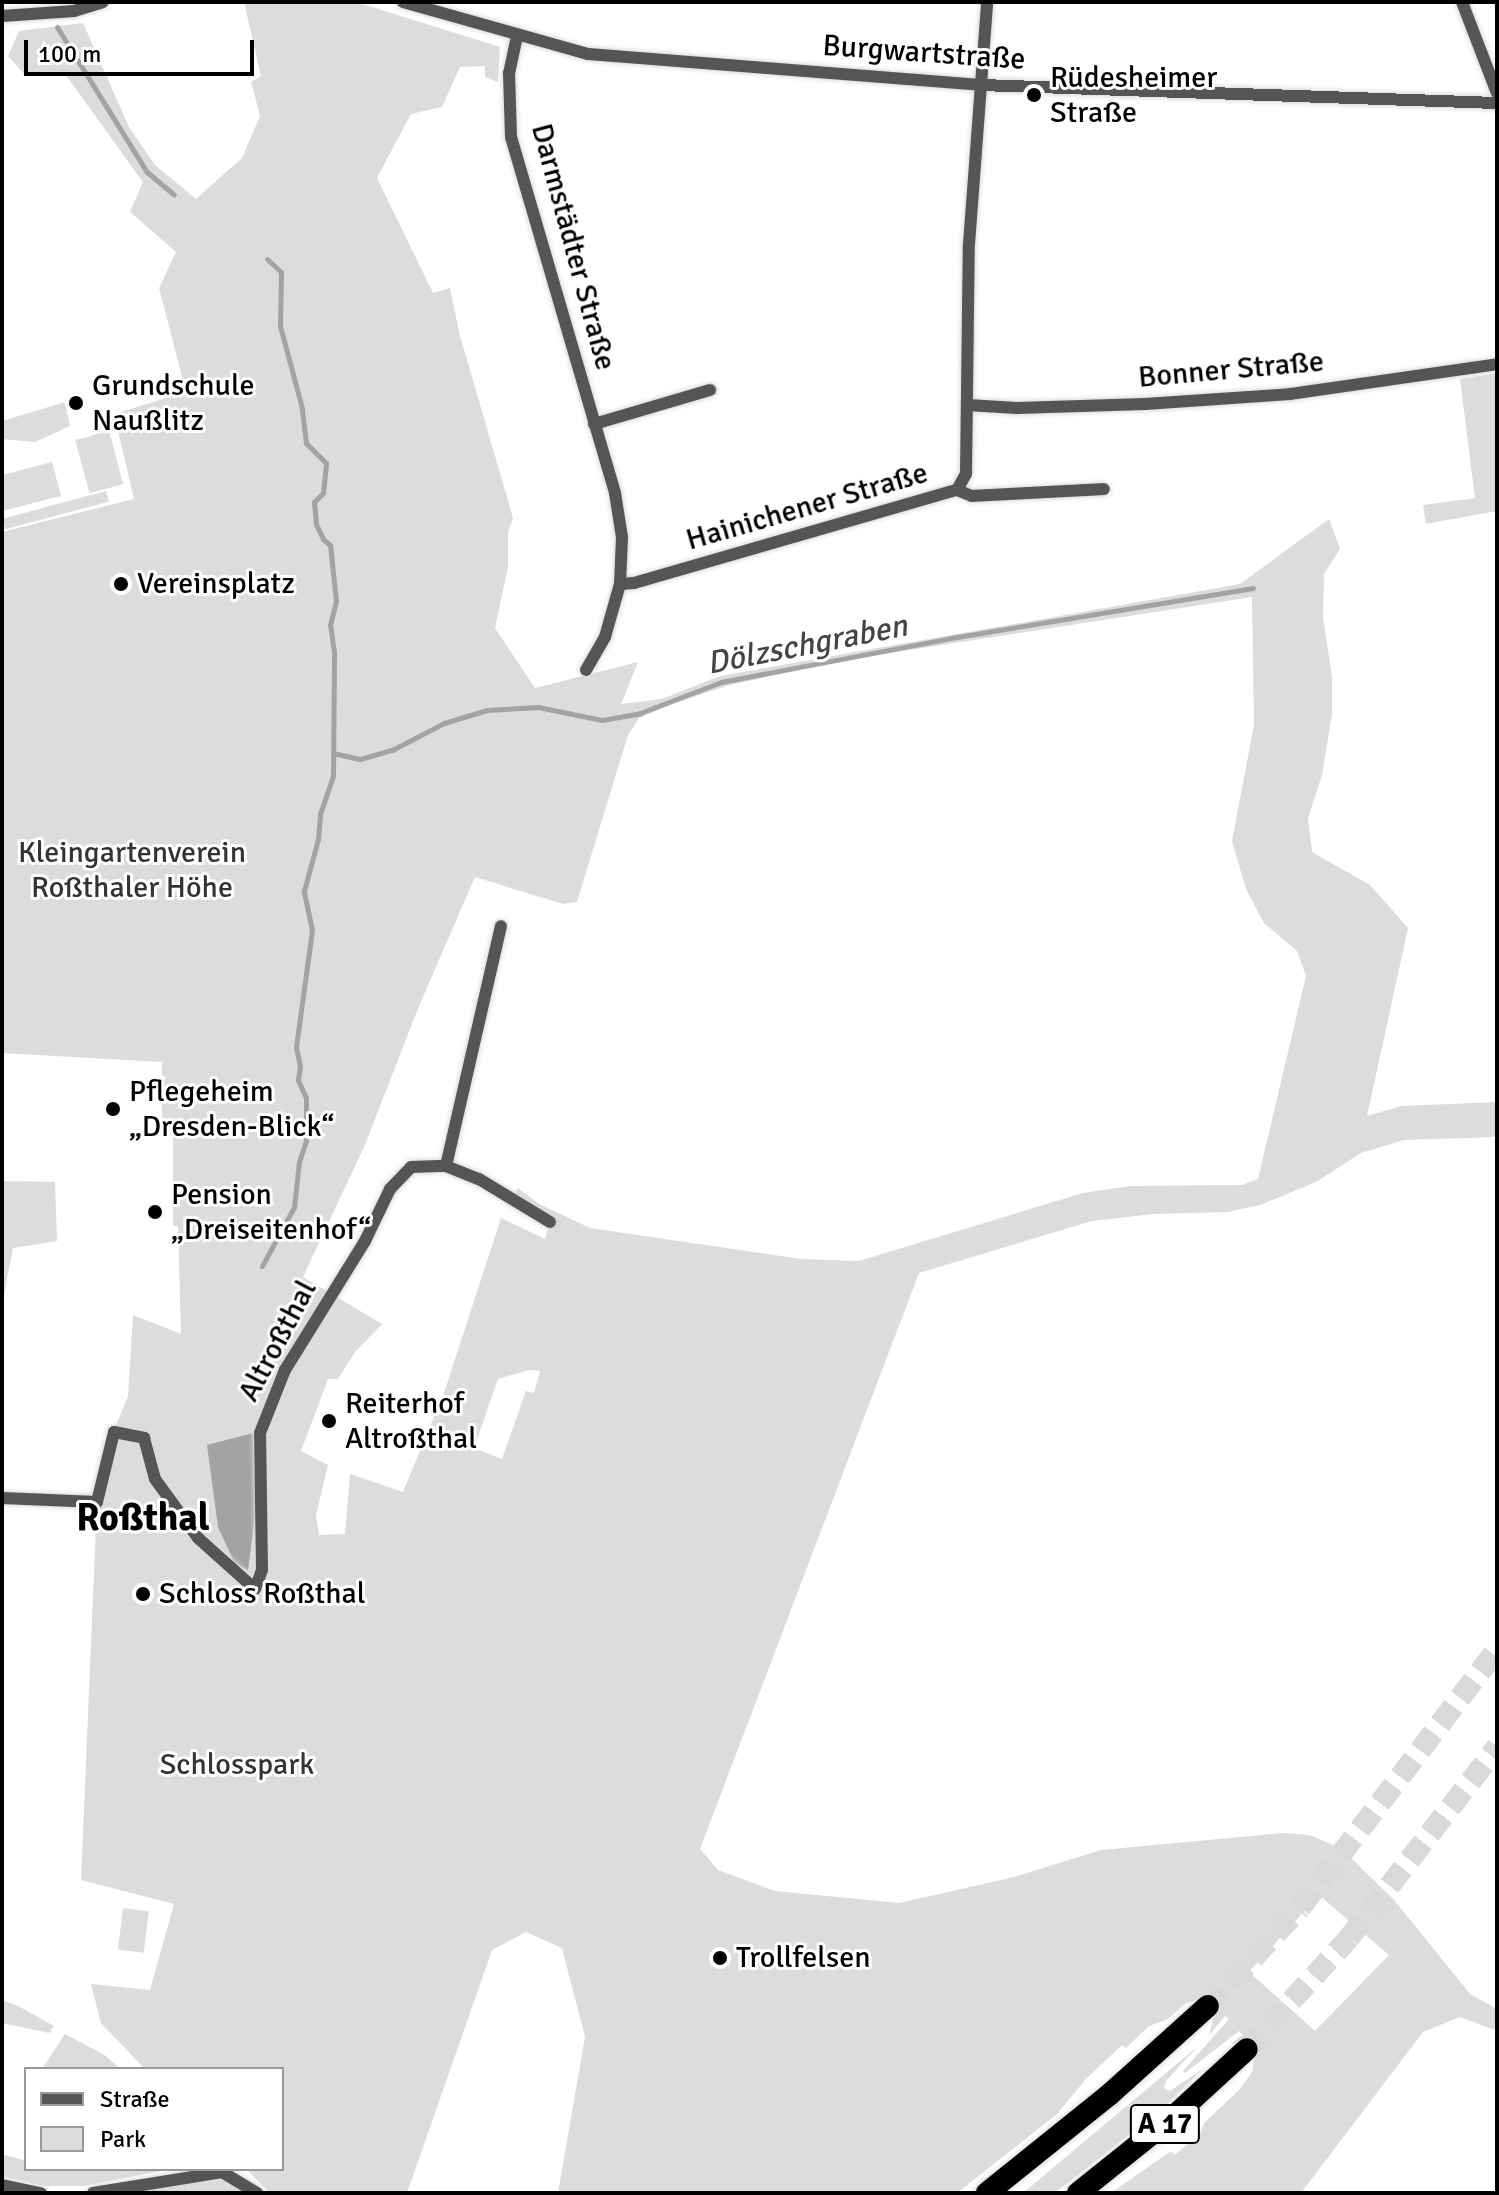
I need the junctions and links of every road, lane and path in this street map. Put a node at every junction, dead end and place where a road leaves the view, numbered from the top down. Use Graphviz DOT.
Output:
graph roads {
  1 [pos="29,2"];
  2 [pos="103,2"];
  3 [pos="403,2"];
  4 [pos="987,2"];
  5 [pos="1462,2"];
  6 [pos="2,16"];
  7 [pos="29,16"];
  8 [pos="517,36"];
  9 [pos="981,85"];
  10 [pos="1497,93"];
  11 [pos="1497,103"];
  12 [pos="1497,364"];
  13 [pos="710,390"];
  14 [pos="967,405"];
  15 [pos="594,424"];
  16 [pos="1104,489"];
  17 [pos="957,490"];
  18 [pos="620,584"];
  19 [pos="586,670"];
  20 [pos="501,926"];
  21 [pos="446,1166"];
  22 [pos="550,1222"];
  23 [pos="2,1498"];
  24 [pos="1208,2006"];
  25 [pos="1247,2049"];
  26 [pos="2,2185"];
  27 [pos="41,2193"];
  28 [pos="93,2193"];
  29 [pos="257,2193"];
  30 [pos="987,2193"];
  31 [pos="1078,2193"];
  1 -- 7 [label="street"];
  2 -- 7 [label="street"];
  3 -- 8 [label="street, Burgwartstraße"];
  4 -- 9 [label="street"];
  5 -- 10 [label="street"];
  6 -- 7 [label="street"];
  8 -- 9 [label="street, Burgwartstraße"];
  8 -- 15 [label="street, Darmstädter Straße"];
  9 -- 11 [label="street, Burgwartstraße"];
  9 -- 14 [label="street"];
  12 -- 14 [label="street, Bonner Straße"];
  13 -- 15 [label="street"];
  14 -- 17 [label="street"];
  15 -- 18 [label="street, Darmstädter Straße"];
  16 -- 17 [label="street, Hainichener Straße"];
  17 -- 18 [label="street, Hainichener Straße"];
  18 -- 19 [label="street, Darmstädter Straße"];
  20 -- 21 [label="street"];
  21 -- 22 [label="street, Altroßthal"];
  21 -- 23 [label="street, Altroßthal"];
  24 -- 30 [label="highway, A 17"];
  25 -- 31 [label="highway, A 17"];
  26 -- 27 [label="street"];
  28 -- 29 [label="street"];
}
